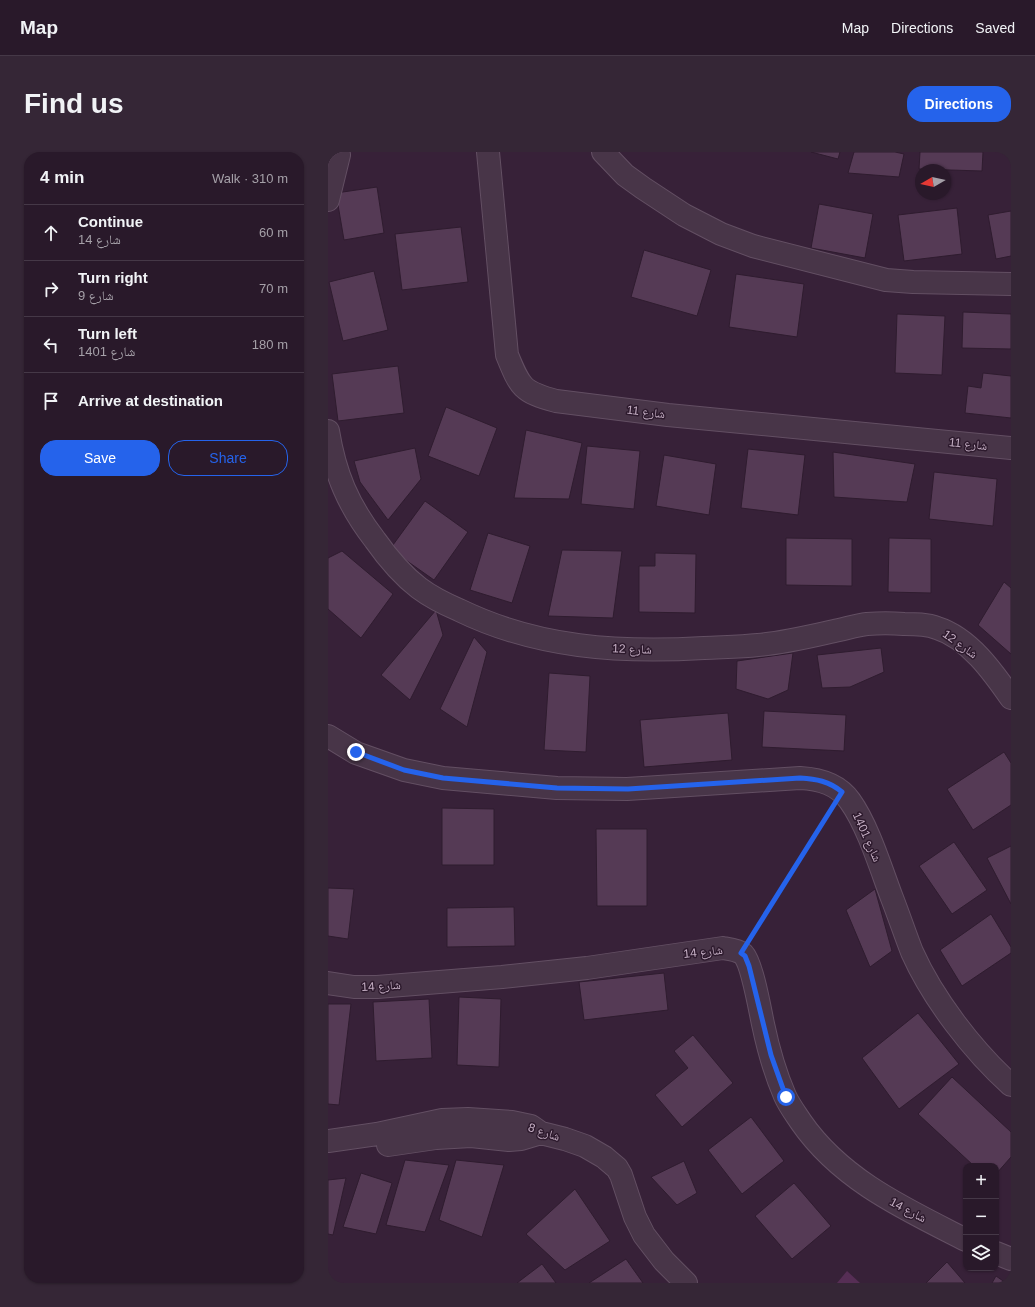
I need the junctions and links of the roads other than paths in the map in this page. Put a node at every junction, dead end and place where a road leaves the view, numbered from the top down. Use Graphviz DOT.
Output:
graph roads {
  1 [pos="488,152"];
  2 [pos="603,152"];
  3 [pos="339,155"];
  4 [pos="328,200"];
  5 [pos="1011,284"];
  6 [pos="328,431"];
  7 [pos="1011,448"];
  8 [pos="1011,698"];
  9 [pos="328,736"];
  10 [pos="328,983"];
  11 [pos="1011,1085"];
  12 [pos="541,1133"];
  13 [pos="328,1141"];
  14 [pos="328,1155"];
  15 [pos="963,1238"];
  16 [pos="999,1254"];
  17 [pos="1011,1259"];
  18 [pos="686,1283"];
  1 -- 7 [label="street, شارع 11"];
  2 -- 5 [label="street"];
  3 -- 4 [label="street"];
  6 -- 8 [label="street, شارع 12"];
  9 -- 11 [label="street, شارع 1401"];
  10 -- 15 [label="street, شارع 14"];
  12 -- 13 [label="street, شارع 8"];
  12 -- 14 [label="street"];
  12 -- 18 [label="street, شارع 8"];
  16 -- 17 [label="street"];
}
